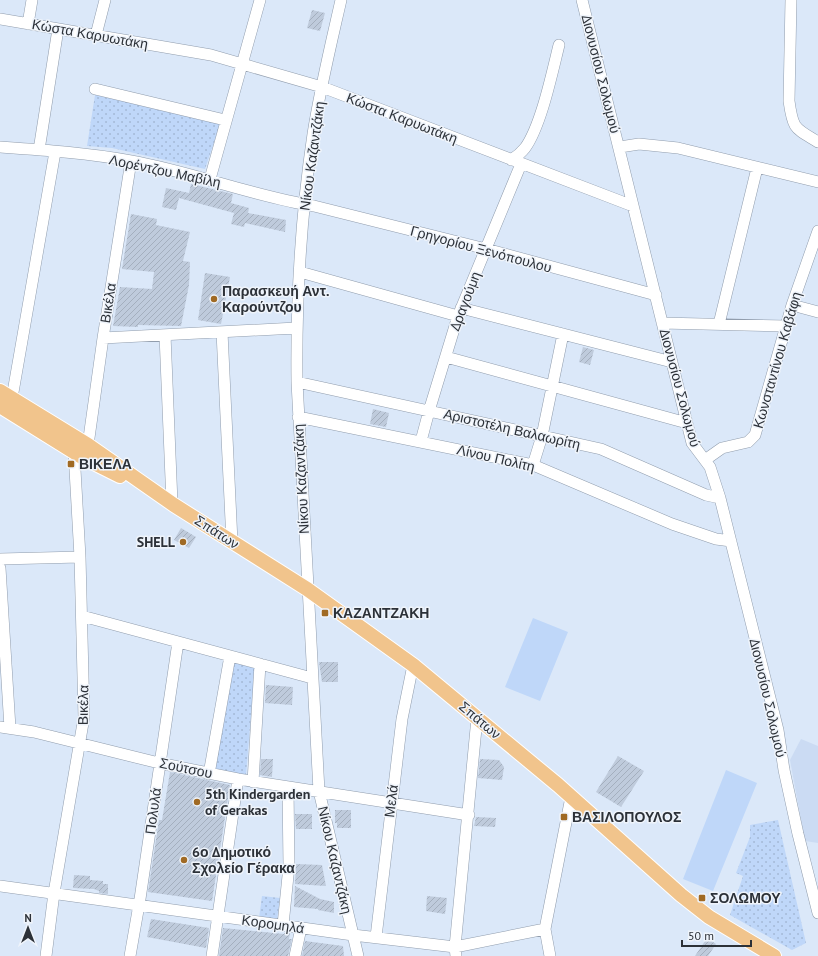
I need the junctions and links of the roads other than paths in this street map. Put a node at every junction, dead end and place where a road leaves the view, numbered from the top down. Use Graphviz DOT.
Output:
graph roads {
  1 [pos="32,0"];
  2 [pos="105,0"];
  3 [pos="260,0"];
  4 [pos="341,0"];
  5 [pos="582,0"];
  6 [pos="791,0"];
  7 [pos="0,19"];
  8 [pos="28,24"];
  9 [pos="58,29"];
  10 [pos="96,35"];
  11 [pos="559,45"];
  12 [pos="242,63"];
  13 [pos="322,87"];
  14 [pos="95,89"];
  15 [pos="225,120"];
  16 [pos="818,142"];
  17 [pos="0,147"];
  18 [pos="620,147"];
  19 [pos="39,150"];
  20 [pos="55,152"];
  21 [pos="131,161"];
  22 [pos="516,162"];
  23 [pos="757,168"];
  24 [pos="210,179"];
  25 [pos="818,182"];
  26 [pos="305,205"];
  27 [pos="634,206"];
  28 [pos="818,231"];
  29 [pos="486,249"];
  30 [pos="813,259"];
  31 [pos="300,272"];
  32 [pos="656,295"];
  33 [pos="792,305"];
  34 [pos="460,312"];
  35 [pos="818,312"];
  36 [pos="662,323"];
  37 [pos="719,324"];
  38 [pos="786,326"];
  39 [pos="296,328"];
  40 [pos="222,332"];
  41 [pos="564,334"];
  42 [pos="165,335"];
  43 [pos="103,338"];
  44 [pos="446,357"];
  45 [pos="672,362"];
  46 [pos="297,382"];
  47 [pos="552,386"];
  48 [pos="6,394"];
  49 [pos="0,406"];
  50 [pos="429,410"];
  51 [pos="298,417"];
  52 [pos="687,423"];
  53 [pos="542,436"];
  54 [pos="421,442"];
  55 [pos="88,445"];
  56 [pos="74,452"];
  57 [pos="705,460"];
  58 [pos="533,465"];
  59 [pos="720,498"];
  60 [pos="172,503"];
  61 [pos="731,541"];
  62 [pos="232,542"];
  63 [pos="80,557"];
  64 [pos="0,559"];
  65 [pos="0,568"];
  66 [pos="307,589"];
  67 [pos="82,616"];
  68 [pos="178,642"];
  69 [pos="230,656"];
  70 [pos="260,664"];
  71 [pos="413,665"];
  72 [pos="312,678"];
  73 [pos="477,718"];
  74 [pos="5,728"];
  75 [pos="81,743"];
  76 [pos="159,763"];
  77 [pos="209,774"];
  78 [pos="238,779"];
  79 [pos="253,782"];
  80 [pos="288,788"];
  81 [pos="319,791"];
  82 [pos="571,797"];
  83 [pos="391,802"];
  84 [pos="469,815"];
  85 [pos="0,886"];
  86 [pos="54,893"];
  87 [pos="140,905"];
  88 [pos="818,913"];
  89 [pos="218,916"];
  90 [pos="283,925"];
  91 [pos="301,928"];
  92 [pos="545,929"];
  93 [pos="353,935"];
  94 [pos="376,938"];
  95 [pos="456,951"];
  96 [pos="46,956"];
  97 [pos="130,956"];
  98 [pos="212,956"];
  99 [pos="295,956"];
  100 [pos="358,956"];
  101 [pos="550,956"];
  102 [pos="774,956"];
  1 -- 8 [label="street"];
  2 -- 10 [label="street"];
  3 -- 12 [label="street"];
  4 -- 13 [label="street, Νίκου Καζαντζάκη"];
  5 -- 18 [label="street, Διονυσίου Σολωμού"];
  6 -- 16 [label="street"];
  7 -- 8 [label="street, Κώστα Καρυωτάκη"];
  8 -- 9 [label="street, Κώστα Καρυωτάκη"];
  9 -- 10 [label="street, Κώστα Καρυωτάκη"];
  9 -- 19 [label="street"];
  10 -- 12 [label="street, Κώστα Καρυωτάκη"];
  11 -- 22 [label="street"];
  12 -- 13 [label="street, Κώστα Καρυωτάκη"];
  12 -- 15 [label="street"];
  13 -- 22 [label="street, Κώστα Καρυωτάκη"];
  13 -- 26 [label="street, Νίκου Καζαντζάκη"];
  14 -- 15 [label="street"];
  15 -- 24 [label="street"];
  17 -- 19 [label="street, Λορέντζου Μαβίλη"];
  18 -- 23 [label="street"];
  18 -- 27 [label="street, Διονυσίου Σολωμού"];
  19 -- 20 [label="street, Λορέντζου Μαβίλη"];
  20 -- 21 [label="street, Λορέντζου Μαβίλη"];
  20 -- 48 [label="street"];
  21 -- 24 [label="street, Λορέντζου Μαβίλη"];
  21 -- 43 [label="street, Βικέλα"];
  22 -- 27 [label="street, Κώστα Καρυωτάκη"];
  22 -- 29 [label="street, Δραγούμη"];
  23 -- 25 [label="street"];
  23 -- 37 [label="street"];
  24 -- 26 [label="street, Λορέντζου Μαβίλη"];
  26 -- 29 [label="street, Γρηγορίου Ξενόπουλου"];
  26 -- 31 [label="street, Νίκου Καζαντζάκη"];
  27 -- 32 [label="street, Διονυσίου Σολωμού"];
  28 -- 30 [label="street, Κωνσταντίνου Καβάφη"];
  29 -- 32 [label="street, Γρηγορίου Ξενόπουλου"];
  29 -- 34 [label="street, Δραγούμη"];
  30 -- 33 [label="street, Κωνσταντίνου Καβάφη"];
  31 -- 34 [label="street"];
  31 -- 39 [label="street, Νίκου Καζαντζάκη"];
  32 -- 36 [label="street, Διονυσίου Σολωμού"];
  33 -- 35 [label="street"];
  33 -- 38 [label="street, Κωνσταντίνου Καβάφη"];
  34 -- 41 [label="street"];
  34 -- 44 [label="street, Δραγούμη"];
  36 -- 37 [label="street"];
  36 -- 45 [label="street, Διονυσίου Σολωμού"];
  37 -- 38 [label="street"];
  38 -- 57 [label="street, Κωνσταντίνου Καβάφη"];
  39 -- 40 [label="street"];
  39 -- 46 [label="street, Νίκου Καζαντζάκη"];
  40 -- 42 [label="street"];
  40 -- 62 [label="street"];
  41 -- 45 [label="street"];
  41 -- 47 [label="street"];
  42 -- 43 [label="street"];
  42 -- 60 [label="street"];
  43 -- 55 [label="street, Βικέλα"];
  44 -- 47 [label="street"];
  44 -- 50 [label="street, Δραγούμη"];
  45 -- 52 [label="street, Διονυσίου Σολωμού"];
  46 -- 50 [label="street, Αριστοτέλη Βαλαωρίτη"];
  46 -- 51 [label="street, Νίκου Καζαντζάκη"];
  47 -- 52 [label="street"];
  47 -- 53 [label="street"];
  48 -- 55 [label="main road, Σπάτων"];
  49 -- 56 [label="main road, Σπάτων"];
  50 -- 53 [label="street, Αριστοτέλη Βαλαωρίτη"];
  50 -- 54 [label="street, Δραγούμη"];
  51 -- 54 [label="street, Λίνου Πολίτη"];
  51 -- 66 [label="street, Νίκου Καζαντζάκη"];
  52 -- 57 [label="street, Διονυσίου Σολωμού"];
  53 -- 58 [label="street"];
  53 -- 59 [label="street, Αριστοτέλη Βαλαωρίτη"];
  54 -- 58 [label="street, Λίνου Πολίτη"];
  55 -- 60 [label="main road, Σπάτων"];
  56 -- 60 [label="main road, Σπάτων"];
  56 -- 63 [label="street, Βικέλα"];
  57 -- 59 [label="street, Διονυσίου Σολωμού"];
  58 -- 61 [label="street, Λίνου Πολίτη"];
  59 -- 61 [label="street, Διονυσίου Σολωμού"];
  60 -- 62 [label="main road, Σπάτων"];
  61 -- 88 [label="street, Διονυσίου Σολωμού"];
  62 -- 66 [label="main road, Σπάτων"];
  63 -- 64 [label="street"];
  63 -- 67 [label="street, Βικέλα"];
  65 -- 74 [label="street"];
  66 -- 71 [label="main road, Σπάτων"];
  66 -- 72 [label="street, Νίκου Καζαντζάκη"];
  67 -- 68 [label="street"];
  67 -- 75 [label="street, Βικέλα"];
  68 -- 69 [label="street"];
  68 -- 76 [label="street, Πολυλά"];
  69 -- 70 [label="street"];
  69 -- 77 [label="street"];
  70 -- 72 [label="street"];
  70 -- 79 [label="street"];
  71 -- 73 [label="main road, Σπάτων"];
  71 -- 83 [label="street, Μελά"];
  72 -- 81 [label="street, Νίκου Καζαντζάκη"];
  73 -- 82 [label="main road, Σπάτων"];
  73 -- 84 [label="street"];
  74 -- 75 [label="street, Σούτσου"];
  75 -- 76 [label="street, Σούτσου"];
  75 -- 86 [label="street, Βικέλα"];
  76 -- 77 [label="street, Σούτσου"];
  76 -- 87 [label="street, Πολυλά"];
  77 -- 78 [label="street, Σούτσου"];
  78 -- 79 [label="street, Σούτσου"];
  78 -- 89 [label="street"];
  79 -- 80 [label="street, Σούτσου"];
  80 -- 81 [label="street, Σούτσου"];
  80 -- 90 [label="street"];
  81 -- 83 [label="street, Σούτσου"];
  81 -- 93 [label="street, Νίκου Καζαντζάκη"];
  82 -- 92 [label="street"];
  82 -- 102 [label="main road, Σπάτων"];
  83 -- 84 [label="street, Σούτσου"];
  83 -- 94 [label="street, Μελά"];
  84 -- 95 [label="street"];
  85 -- 86 [label="street, Κορομηλά"];
  86 -- 87 [label="street, Κορομηλά"];
  86 -- 96 [label="street, Βικέλα"];
  87 -- 89 [label="street, Κορομηλά"];
  87 -- 97 [label="street, Πολυλά"];
  89 -- 90 [label="street, Κορομηλά"];
  89 -- 98 [label="street"];
  90 -- 91 [label="street, Κορομηλά"];
  91 -- 93 [label="street, Κορομηλά"];
  91 -- 99 [label="street"];
  92 -- 95 [label="street, Κορομηλά"];
  92 -- 101 [label="street"];
  93 -- 94 [label="street, Κορομηλά"];
  93 -- 100 [label="street, Νίκου Καζαντζάκη"];
  94 -- 95 [label="street, Κορομηλά"];
}
